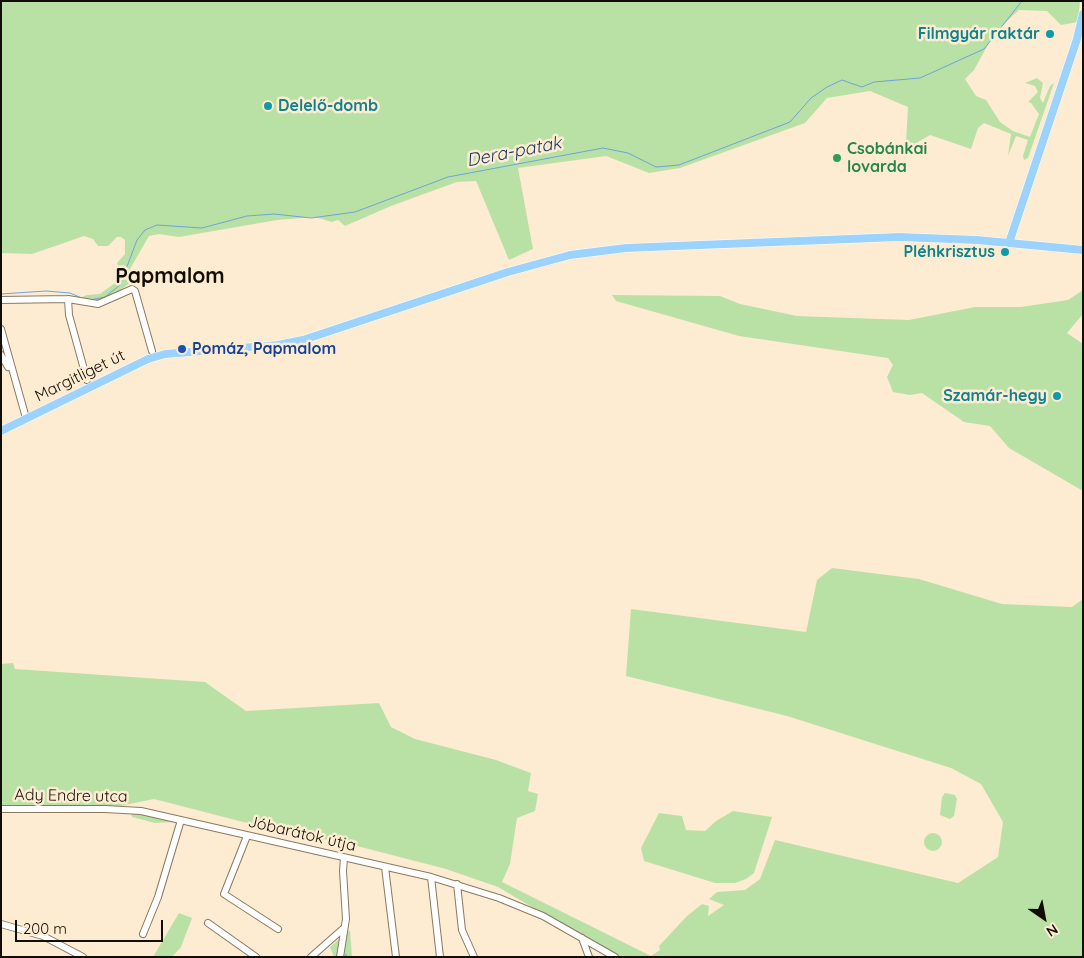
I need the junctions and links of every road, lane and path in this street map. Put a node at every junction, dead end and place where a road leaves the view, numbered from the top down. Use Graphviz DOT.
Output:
graph roads {
  1 [pos="1083,14"];
  2 [pos="1009,243"];
  3 [pos="1083,250"];
  4 [pos="1,300"];
  5 [pos="68,300"];
  6 [pos="1,329"];
  7 [pos="152,351"];
  8 [pos="1,355"];
  9 [pos="13,374"];
  10 [pos="87,380"];
  11 [pos="26,418"];
  12 [pos="1,431"];
  13 [pos="1,809"];
  14 [pos="141,811"];
  15 [pos="181,820"];
  16 [pos="247,836"];
  17 [pos="344,858"];
  18 [pos="385,867"];
  19 [pos="431,877"];
  20 [pos="458,884"];
  21 [pos="208,923"];
  22 [pos="1,924"];
  23 [pos="344,928"];
  24 [pos="278,929"];
  25 [pos="143,934"];
  26 [pos="582,938"];
  27 [pos="83,957"];
  28 [pos="256,957"];
  29 [pos="311,957"];
  30 [pos="340,957"];
  31 [pos="396,957"];
  32 [pos="440,957"];
  33 [pos="474,957"];
  34 [pos="589,957"];
  35 [pos="615,957"];
  1 -- 2 [label="main road"];
  2 -- 3 [label="main road, Margitliget út"];
  2 -- 11 [label="main road, Margitliget út"];
  4 -- 5 [label="street"];
  5 -- 7 [label="street"];
  5 -- 10 [label="street"];
  6 -- 9 [label="street"];
  8 -- 9 [label="street"];
  9 -- 11 [label="street"];
  11 -- 12 [label="main road, Margitliget út"];
  13 -- 14 [label="street, Ady Endre utca"];
  14 -- 15 [label="street, Jóbarátok útja"];
  15 -- 16 [label="street, Jóbarátok útja"];
  15 -- 25 [label="street"];
  16 -- 17 [label="street, Jóbarátok útja"];
  16 -- 24 [label="street"];
  17 -- 18 [label="street, Jóbarátok útja"];
  17 -- 23 [label="street"];
  18 -- 19 [label="street, Jóbarátok útja"];
  18 -- 31 [label="street"];
  19 -- 20 [label="street, Jóbarátok útja"];
  19 -- 32 [label="street"];
  20 -- 26 [label="street, Jóbarátok útja"];
  20 -- 33 [label="street"];
  21 -- 28 [label="street"];
  22 -- 27 [label="street"];
  23 -- 29 [label="street"];
  23 -- 30 [label="street"];
  26 -- 34 [label="street"];
  26 -- 35 [label="street, Jóbarátok útja"];
}
